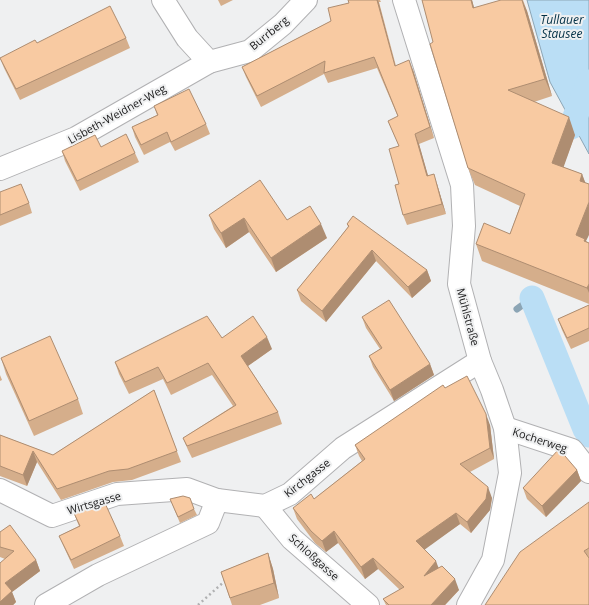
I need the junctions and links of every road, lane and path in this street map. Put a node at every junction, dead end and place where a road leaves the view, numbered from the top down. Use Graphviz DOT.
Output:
graph roads {
  1 [pos="163,0"];
  2 [pos="306,0"];
  3 [pos="404,0"];
  4 [pos="209,62"];
  5 [pos="0,169"];
  6 [pos="480,361"];
  7 [pos="505,428"];
  8 [pos="589,472"];
  9 [pos="0,490"];
  10 [pos="216,500"];
  11 [pos="265,506"];
  12 [pos="231,577"];
  13 [pos="46,605"];
  14 [pos="198,605"];
  15 [pos="368,605"];
  16 [pos="468,605"];
  1 -- 4 [label="street"];
  2 -- 4 [label="street, Burrberg"];
  3 -- 6 [label="street, Mühlstraße"];
  4 -- 5 [label="street, Lisbeth-Weidner-Weg"];
  6 -- 7 [label="street, Mühlstraße"];
  6 -- 11 [label="street, Kirchgasse"];
  7 -- 8 [label="street, Kocherweg"];
  7 -- 16 [label="street, Mühlstraße"];
  9 -- 10 [label="street, Wirtsgasse"];
  10 -- 11 [label="street"];
  10 -- 13 [label="street"];
  11 -- 15 [label="street, Schloßgasse"];
  12 -- 14 [label="path"];
}
